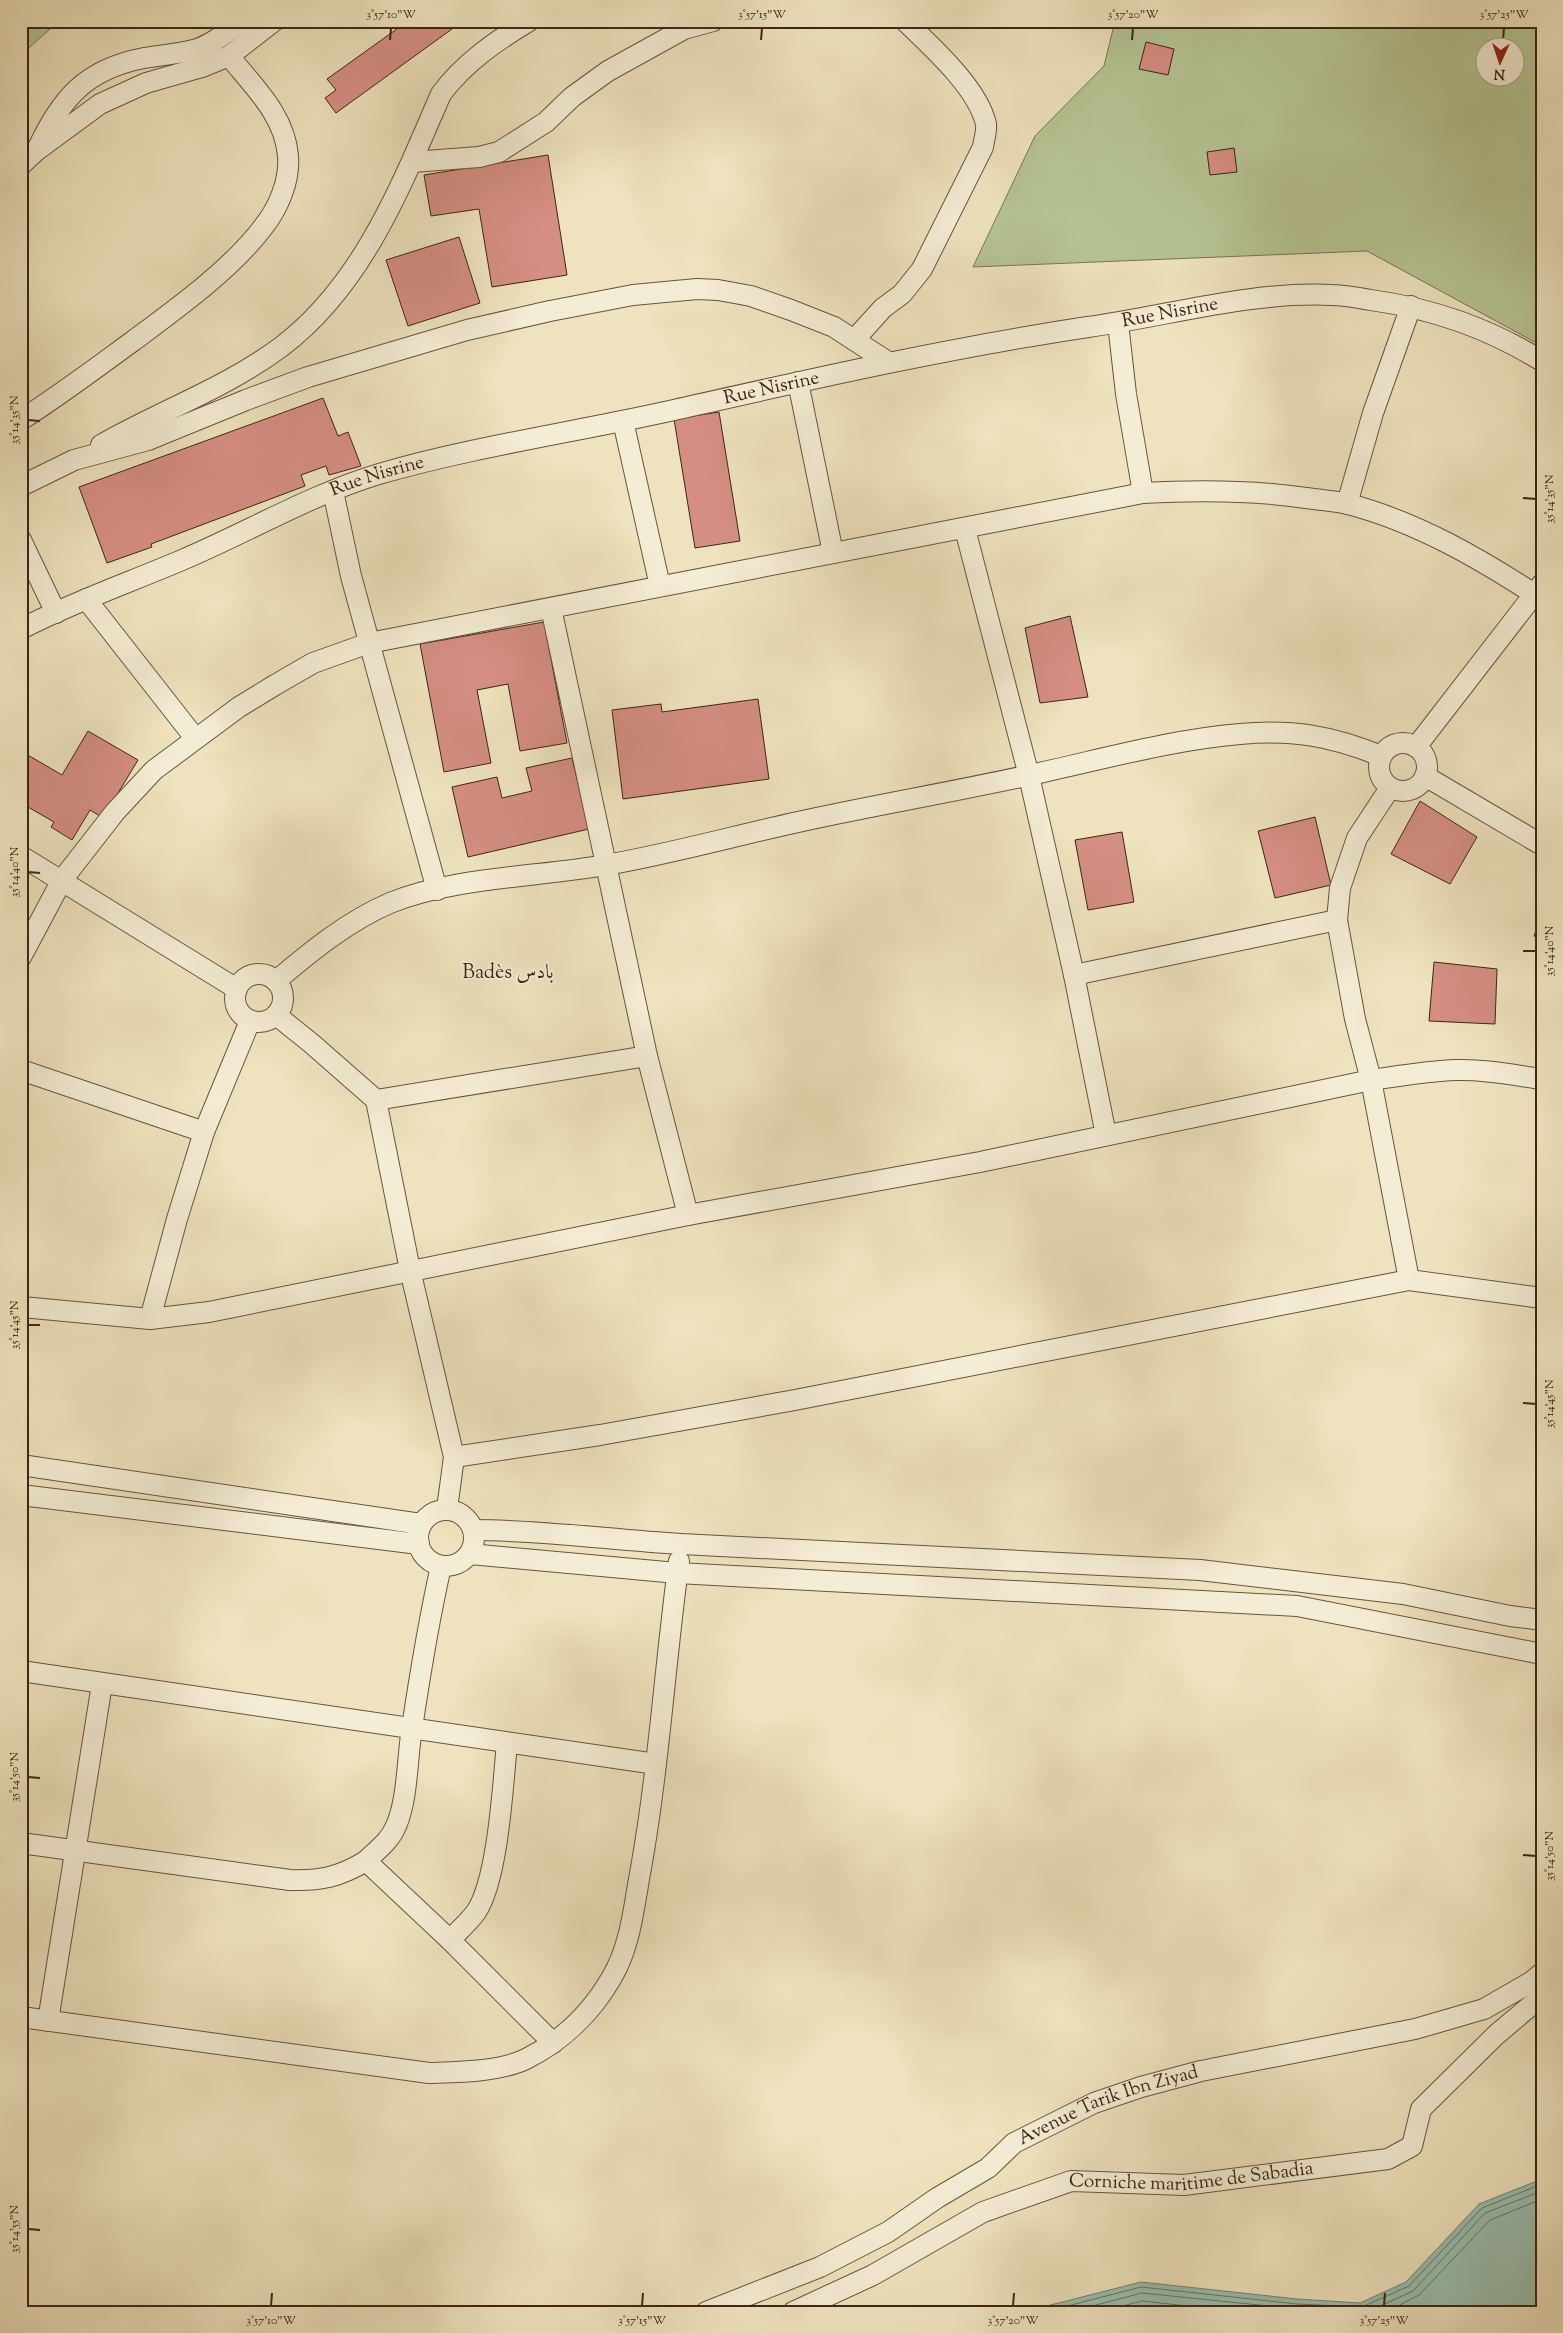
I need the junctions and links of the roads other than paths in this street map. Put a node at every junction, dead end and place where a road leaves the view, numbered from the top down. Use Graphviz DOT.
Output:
graph roads {
  1 [pos="242,21"];
  2 [pos="274,21"];
  3 [pos="529,21"];
  4 [pos="713,21"];
  5 [pos="905,21"];
  6 [pos="229,56"];
  7 [pos="36,151"];
  8 [pos="412,162"];
  9 [pos="21,165"];
  10 [pos="1412,306"];
  11 [pos="1118,323"];
  12 [pos="854,340"];
  13 [pos="888,362"];
  14 [pos="1542,362"];
  15 [pos="798,382"];
  16 [pos="21,420"];
  17 [pos="623,422"];
  18 [pos="74,460"];
  19 [pos="21,486"];
  20 [pos="333,491"];
  21 [pos="1143,493"];
  22 [pos="1347,504"];
  23 [pos="965,529"];
  24 [pos="21,540"];
  25 [pos="833,553"];
  26 [pos="660,586"];
  27 [pos="1539,592"];
  28 [pos="86,599"];
  29 [pos="551,608"];
  30 [pos="56,613"];
  31 [pos="21,629"];
  32 [pos="369,643"];
  33 [pos="196,738"];
  34 [pos="1416,747"];
  35 [pos="1381,756"];
  36 [pos="1029,776"];
  37 [pos="1425,776"];
  38 [pos="1390,788"];
  39 [pos="1542,845"];
  40 [pos="21,856"];
  41 [pos="606,865"];
  42 [pos="62,880"];
  43 [pos="437,890"];
  44 [pos="1336,920"];
  45 [pos="21,957"];
  46 [pos="1074,975"];
  47 [pos="276,981"];
  48 [pos="236,989"];
  49 [pos="276,1016"];
  50 [pos="250,1021"];
  51 [pos="647,1056"];
  52 [pos="21,1070"];
  53 [pos="1542,1079"];
  54 [pos="1371,1080"];
  55 [pos="376,1100"];
  56 [pos="204,1132"];
  57 [pos="1106,1135"];
  58 [pos="688,1214"];
  59 [pos="410,1270"];
  60 [pos="1409,1280"];
  61 [pos="1542,1298"];
  62 [pos="22,1307"];
  63 [pos="150,1319"];
  64 [pos="454,1457"];
  65 [pos="21,1465"];
  66 [pos="129,1480"];
  67 [pos="21,1495"];
  68 [pos="124,1508"];
  69 [pos="447,1509"];
  70 [pos="422,1524"];
  71 [pos="474,1530"];
  72 [pos="418,1544"];
  73 [pos="681,1544"];
  74 [pos="470,1554"];
  75 [pos="441,1566"];
  76 [pos="678,1573"];
  77 [pos="1542,1620"];
  78 [pos="1542,1654"];
  79 [pos="21,1671"];
  80 [pos="102,1684"];
  81 [pos="412,1728"];
  82 [pos="508,1743"];
  83 [pos="656,1764"];
  84 [pos="21,1843"];
  85 [pos="74,1850"];
  86 [pos="366,1861"];
  87 [pos="450,1940"];
  88 [pos="1542,1973"];
  89 [pos="1542,1996"];
  90 [pos="21,2017"];
  91 [pos="48,2020"];
  92 [pos="554,2043"];
  93 [pos="706,2312"];
  94 [pos="793,2312"];
  1 -- 7 [label="street"];
  2 -- 6 [label="street"];
  3 -- 8 [label="street"];
  4 -- 8 [label="street"];
  5 -- 12 [label="street"];
  6 -- 7 [label="street"];
  6 -- 16 [label="street"];
  7 -- 9 [label="street"];
  8 -- 18 [label="street"];
  10 -- 11 [label="street, Rue Nisrine"];
  10 -- 14 [label="street, Rue Nisrine"];
  10 -- 22 [label="street"];
  11 -- 13 [label="street, Rue Nisrine"];
  11 -- 21 [label="street"];
  12 -- 13 [label="street"];
  12 -- 18 [label="street"];
  13 -- 15 [label="street, Rue Nisrine"];
  15 -- 17 [label="street, Rue Nisrine"];
  15 -- 25 [label="street"];
  17 -- 20 [label="street, Rue Nisrine"];
  17 -- 26 [label="street"];
  18 -- 19 [label="street"];
  20 -- 28 [label="street, Rue Nisrine"];
  20 -- 32 [label="street"];
  21 -- 22 [label="street"];
  21 -- 23 [label="street"];
  22 -- 27 [label="street"];
  23 -- 25 [label="street"];
  23 -- 36 [label="street"];
  24 -- 30 [label="street"];
  25 -- 26 [label="street"];
  26 -- 29 [label="street"];
  27 -- 34 [label="street"];
  28 -- 30 [label="street, Rue Nisrine"];
  28 -- 33 [label="street"];
  29 -- 32 [label="street"];
  29 -- 41 [label="street"];
  30 -- 31 [label="street, Rue Nisrine"];
  32 -- 33 [label="street"];
  32 -- 43 [label="street"];
  33 -- 42 [label="street"];
  34 -- 35 [label="street"];
  34 -- 37 [label="street"];
  35 -- 36 [label="street"];
  35 -- 38 [label="street"];
  36 -- 41 [label="street"];
  36 -- 46 [label="street"];
  37 -- 38 [label="street"];
  37 -- 39 [label="street"];
  38 -- 44 [label="street"];
  40 -- 42 [label="street"];
  41 -- 43 [label="street"];
  41 -- 51 [label="street"];
  42 -- 45 [label="street"];
  42 -- 48 [label="street"];
  43 -- 47 [label="street"];
  44 -- 46 [label="street"];
  44 -- 54 [label="street"];
  46 -- 57 [label="street"];
  47 -- 48 [label="street"];
  47 -- 49 [label="street"];
  48 -- 50 [label="street"];
  49 -- 50 [label="street"];
  49 -- 55 [label="street"];
  50 -- 56 [label="street"];
  51 -- 55 [label="street"];
  51 -- 58 [label="street"];
  52 -- 56 [label="street"];
  53 -- 54 [label="street"];
  54 -- 57 [label="street"];
  54 -- 60 [label="street"];
  55 -- 59 [label="street"];
  56 -- 63 [label="street"];
  57 -- 58 [label="street"];
  58 -- 59 [label="street"];
  59 -- 63 [label="street"];
  59 -- 64 [label="street"];
  60 -- 61 [label="street"];
  60 -- 64 [label="street"];
  62 -- 63 [label="street"];
  64 -- 69 [label="street"];
  65 -- 66 [label="street"];
  66 -- 68 [label="street"];
  66 -- 70 [label="street"];
  67 -- 68 [label="street"];
  68 -- 72 [label="street"];
  69 -- 70 [label="street"];
  69 -- 71 [label="street"];
  70 -- 72 [label="street"];
  71 -- 73 [label="street"];
  71 -- 74 [label="street"];
  72 -- 75 [label="street"];
  73 -- 76 [label="street"];
  73 -- 77 [label="street"];
  74 -- 75 [label="street"];
  74 -- 76 [label="street"];
  75 -- 81 [label="street"];
  76 -- 78 [label="street"];
  76 -- 83 [label="street"];
  79 -- 80 [label="street"];
  80 -- 81 [label="street"];
  80 -- 85 [label="street"];
  81 -- 82 [label="street"];
  81 -- 86 [label="street"];
  82 -- 83 [label="street"];
  82 -- 87 [label="street"];
  83 -- 92 [label="street"];
  84 -- 85 [label="street"];
  85 -- 86 [label="street"];
  85 -- 91 [label="street"];
  86 -- 87 [label="street"];
  87 -- 92 [label="street"];
  88 -- 93 [label="street, Avenue Tarik Ibn Ziyad"];
  89 -- 94 [label="street, Corniche maritime de Sabadia"];
  90 -- 91 [label="street"];
  91 -- 92 [label="street"];
}
